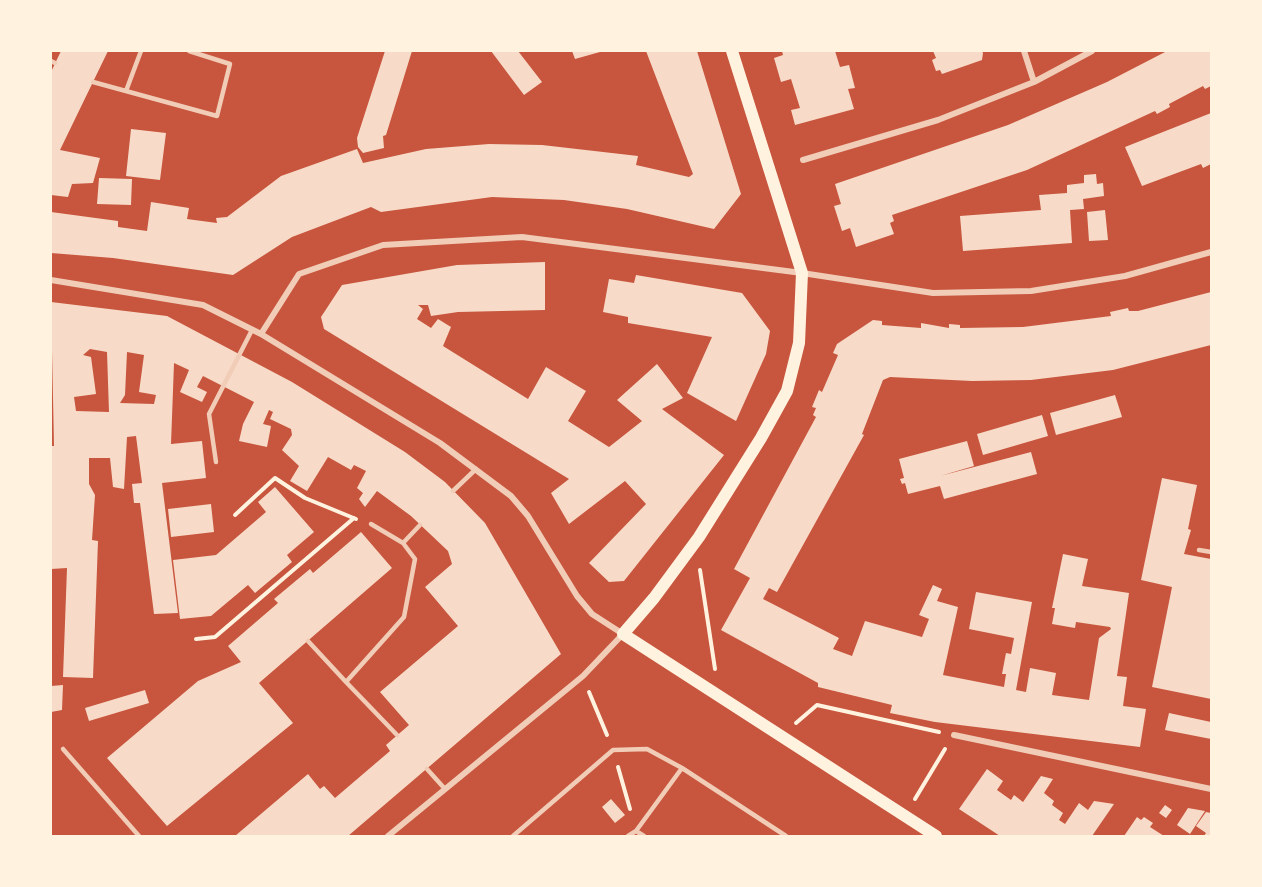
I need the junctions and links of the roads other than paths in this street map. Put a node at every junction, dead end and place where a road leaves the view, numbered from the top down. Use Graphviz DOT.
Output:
graph roads {
  1 [pos="141,51"];
  2 [pos="189,51"];
  3 [pos="732,51"];
  4 [pos="1024,51"];
  5 [pos="1092,51"];
  6 [pos="93,82"];
  7 [pos="1034,82"];
  8 [pos="126,92"];
  9 [pos="803,160"];
  10 [pos="1211,252"];
  11 [pos="802,273"];
  12 [pos="51,280"];
  13 [pos="252,330"];
  14 [pos="261,334"];
  15 [pos="216,462"];
  16 [pos="476,469"];
  17 [pos="453,490"];
  18 [pos="371,524"];
  19 [pos="420,525"];
  20 [pos="403,543"];
  21 [pos="1199,550"];
  22 [pos="1211,552"];
  23 [pos="622,634"];
  24 [pos="309,641"];
  25 [pos="346,682"];
  26 [pos="397,735"];
  27 [pos="954,735"];
  28 [pos="63,749"];
  29 [pos="682,768"];
  30 [pos="427,769"];
  31 [pos="445,789"];
  32 [pos="1211,789"];
  33 [pos="636,831"];
  34 [pos="140,836"];
  35 [pos="388,836"];
  36 [pos="513,836"];
  37 [pos="628,836"];
  38 [pos="644,836"];
  39 [pos="786,836"];
  40 [pos="936,836"];
  1 -- 8 [label="lane"];
  2 -- 8 [label="lane"];
  3 -- 11 [label="main road"];
  4 -- 7 [label="street"];
  5 -- 7 [label="street"];
  6 -- 8 [label="lane"];
  7 -- 9 [label="street"];
  10 -- 11 [label="street"];
  11 -- 14 [label="street"];
  11 -- 23 [label="main road"];
  12 -- 13 [label="street"];
  13 -- 14 [label="street"];
  13 -- 15 [label="lane"];
  14 -- 16 [label="street"];
  16 -- 17 [label="lane"];
  16 -- 23 [label="street"];
  18 -- 20 [label="lane"];
  19 -- 20 [label="lane"];
  20 -- 25 [label="lane"];
  21 -- 22 [label="lane"];
  23 -- 31 [label="street"];
  23 -- 40 [label="main road"];
  24 -- 25 [label="lane"];
  25 -- 26 [label="lane"];
  27 -- 32 [label="street"];
  28 -- 34 [label="lane"];
  29 -- 33 [label="lane"];
  29 -- 36 [label="lane"];
  29 -- 39 [label="lane"];
  30 -- 31 [label="lane"];
  31 -- 35 [label="street"];
  33 -- 37 [label="lane"];
  33 -- 38 [label="lane"];
}
